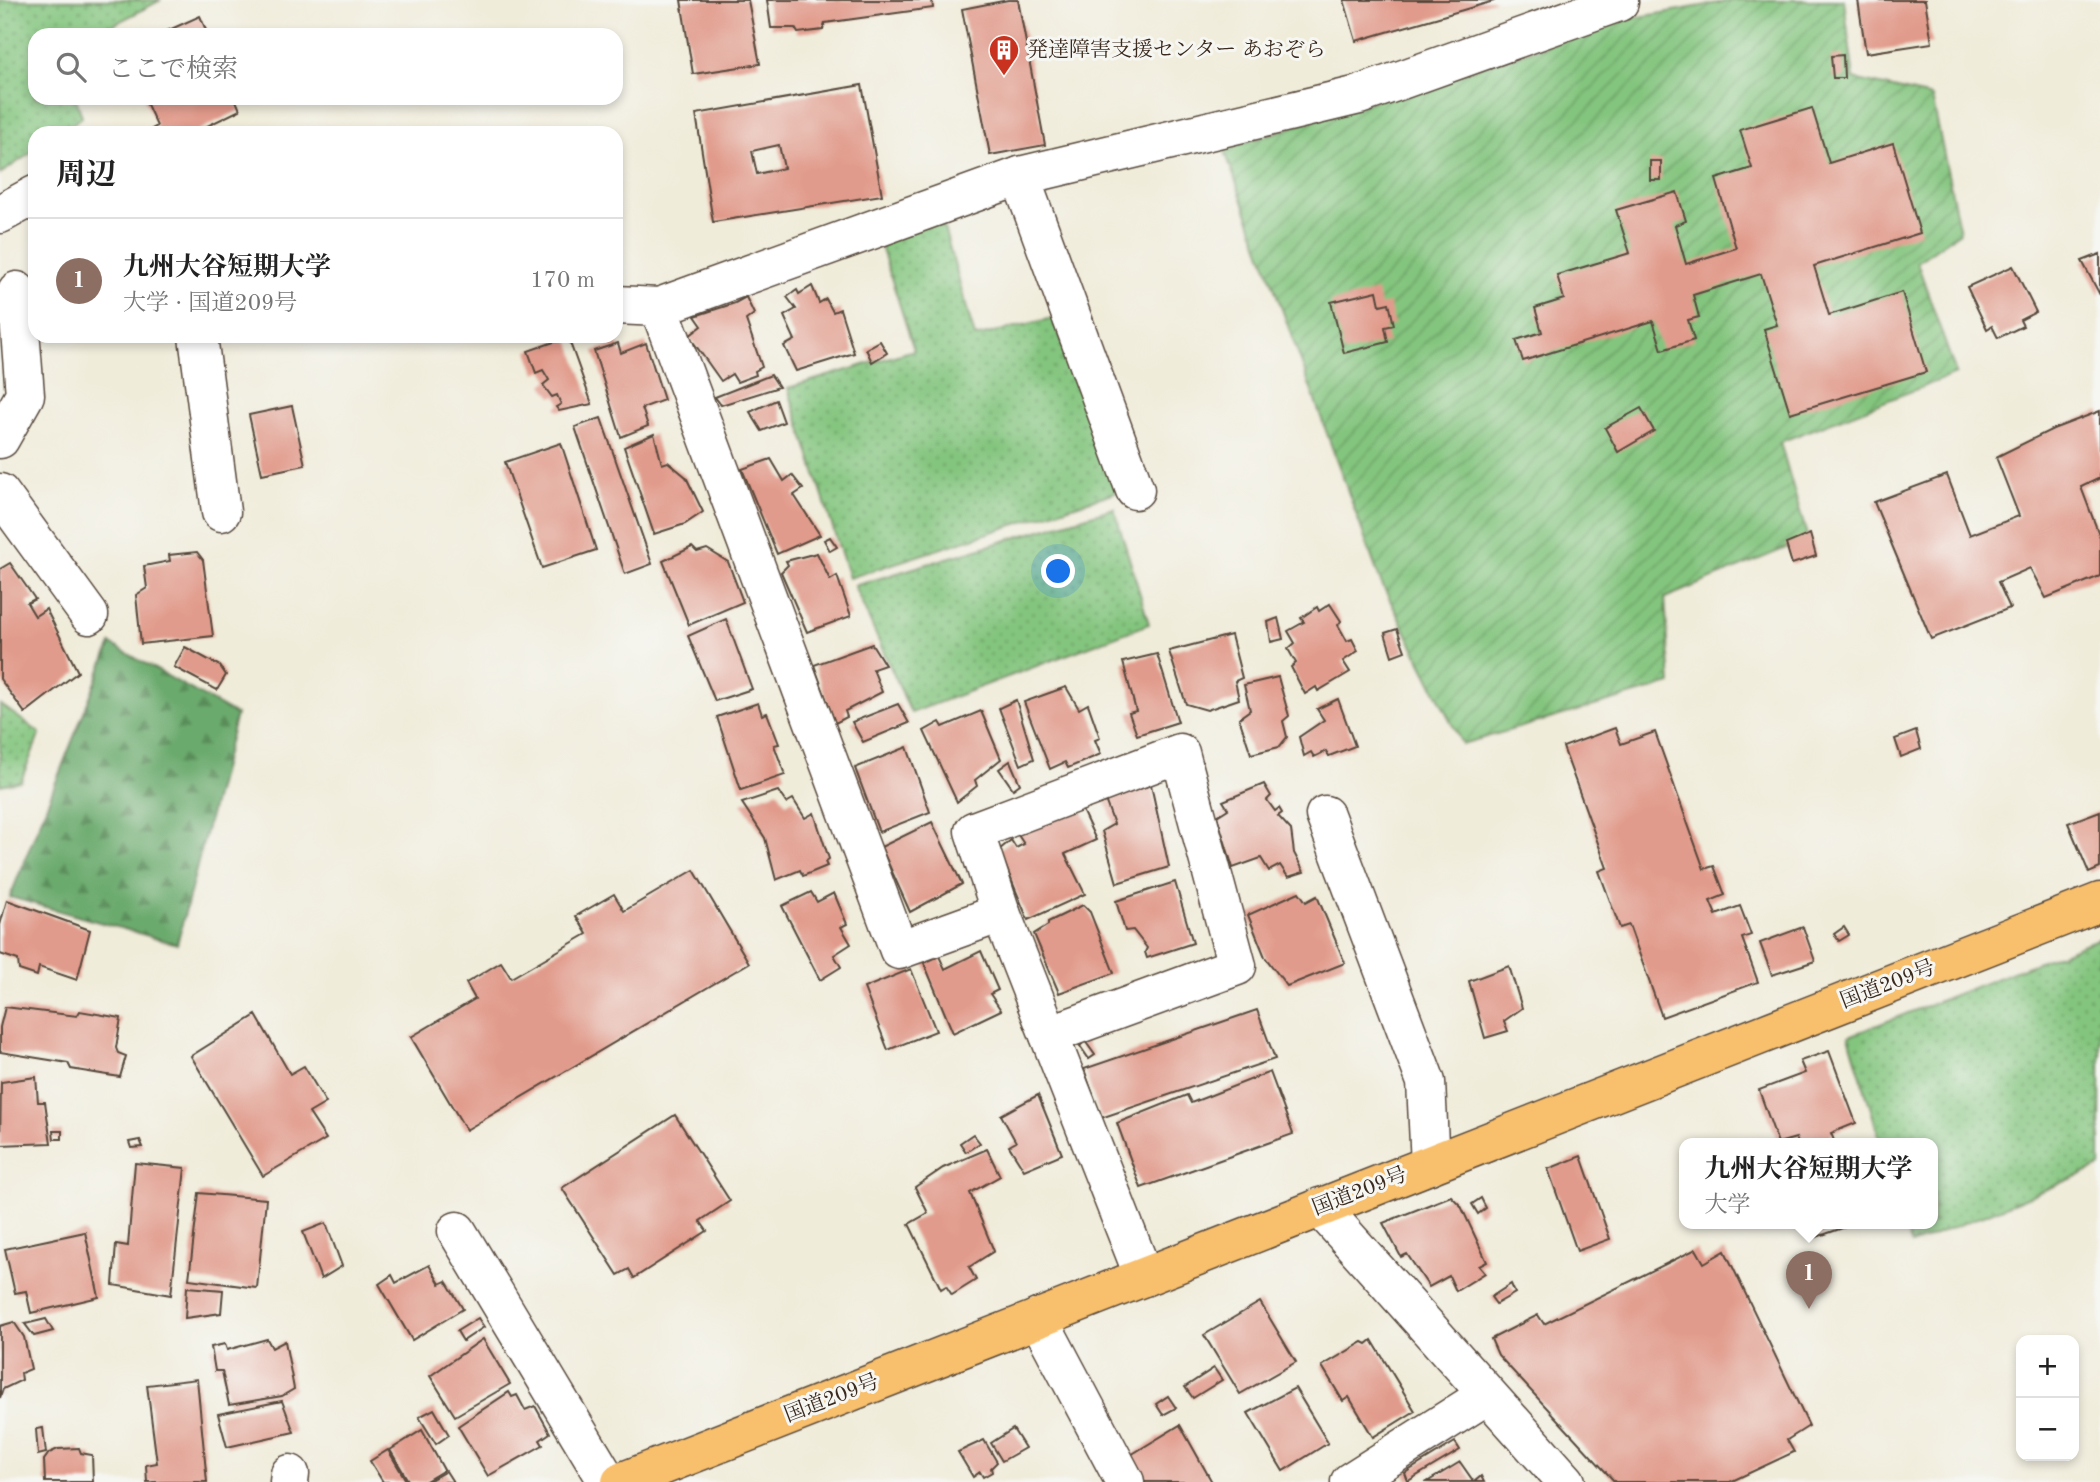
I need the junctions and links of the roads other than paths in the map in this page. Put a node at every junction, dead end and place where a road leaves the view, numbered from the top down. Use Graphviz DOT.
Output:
graph roads {
  1 [pos="1619,2"];
  2 [pos="1020,176"];
  3 [pos="28,199"];
  4 [pos="0,214"];
  5 [pos="17,291"];
  6 [pos="623,305"];
  7 [pos="659,307"];
  8 [pos="199,343"];
  9 [pos="0,439"];
  10 [pos="1135,490"];
  11 [pos="0,493"];
  12 [pos="221,512"];
  13 [pos="89,615"];
  14 [pos="1325,815"];
  15 [pos="2100,902"];
  16 [pos="1001,913"];
  17 [pos="1049,1035"];
  18 [pos="1430,1165"];
  19 [pos="1320,1207"];
  20 [pos="457,1231"];
  21 [pos="1144,1277"];
  22 [pos="1038,1318"];
  23 [pos="1487,1395"];
  24 [pos="608,1482"];
  25 [pos="621,1482"];
  26 [pos="1125,1482"];
  27 [pos="1350,1482"];
  28 [pos="1566,1482"];
  1 -- 2 [label="street"];
  2 -- 7 [label="street"];
  2 -- 10 [label="street"];
  3 -- 4 [label="street"];
  5 -- 9 [label="street"];
  6 -- 7 [label="street"];
  7 -- 16 [label="street"];
  8 -- 12 [label="street"];
  11 -- 13 [label="street"];
  14 -- 18 [label="street"];
  15 -- 18 [label="highway, 国道209号"];
  16 -- 17 [label="street"];
  16 -- 17 [label="street"];
  17 -- 21 [label="street"];
  18 -- 19 [label="highway, 国道209号"];
  19 -- 21 [label="highway, 国道209号"];
  19 -- 23 [label="street"];
  20 -- 24 [label="street"];
  21 -- 22 [label="highway, 国道209号"];
  22 -- 25 [label="highway, 国道209号"];
  22 -- 26 [label="street"];
  23 -- 27 [label="street"];
  23 -- 28 [label="street"];
}
